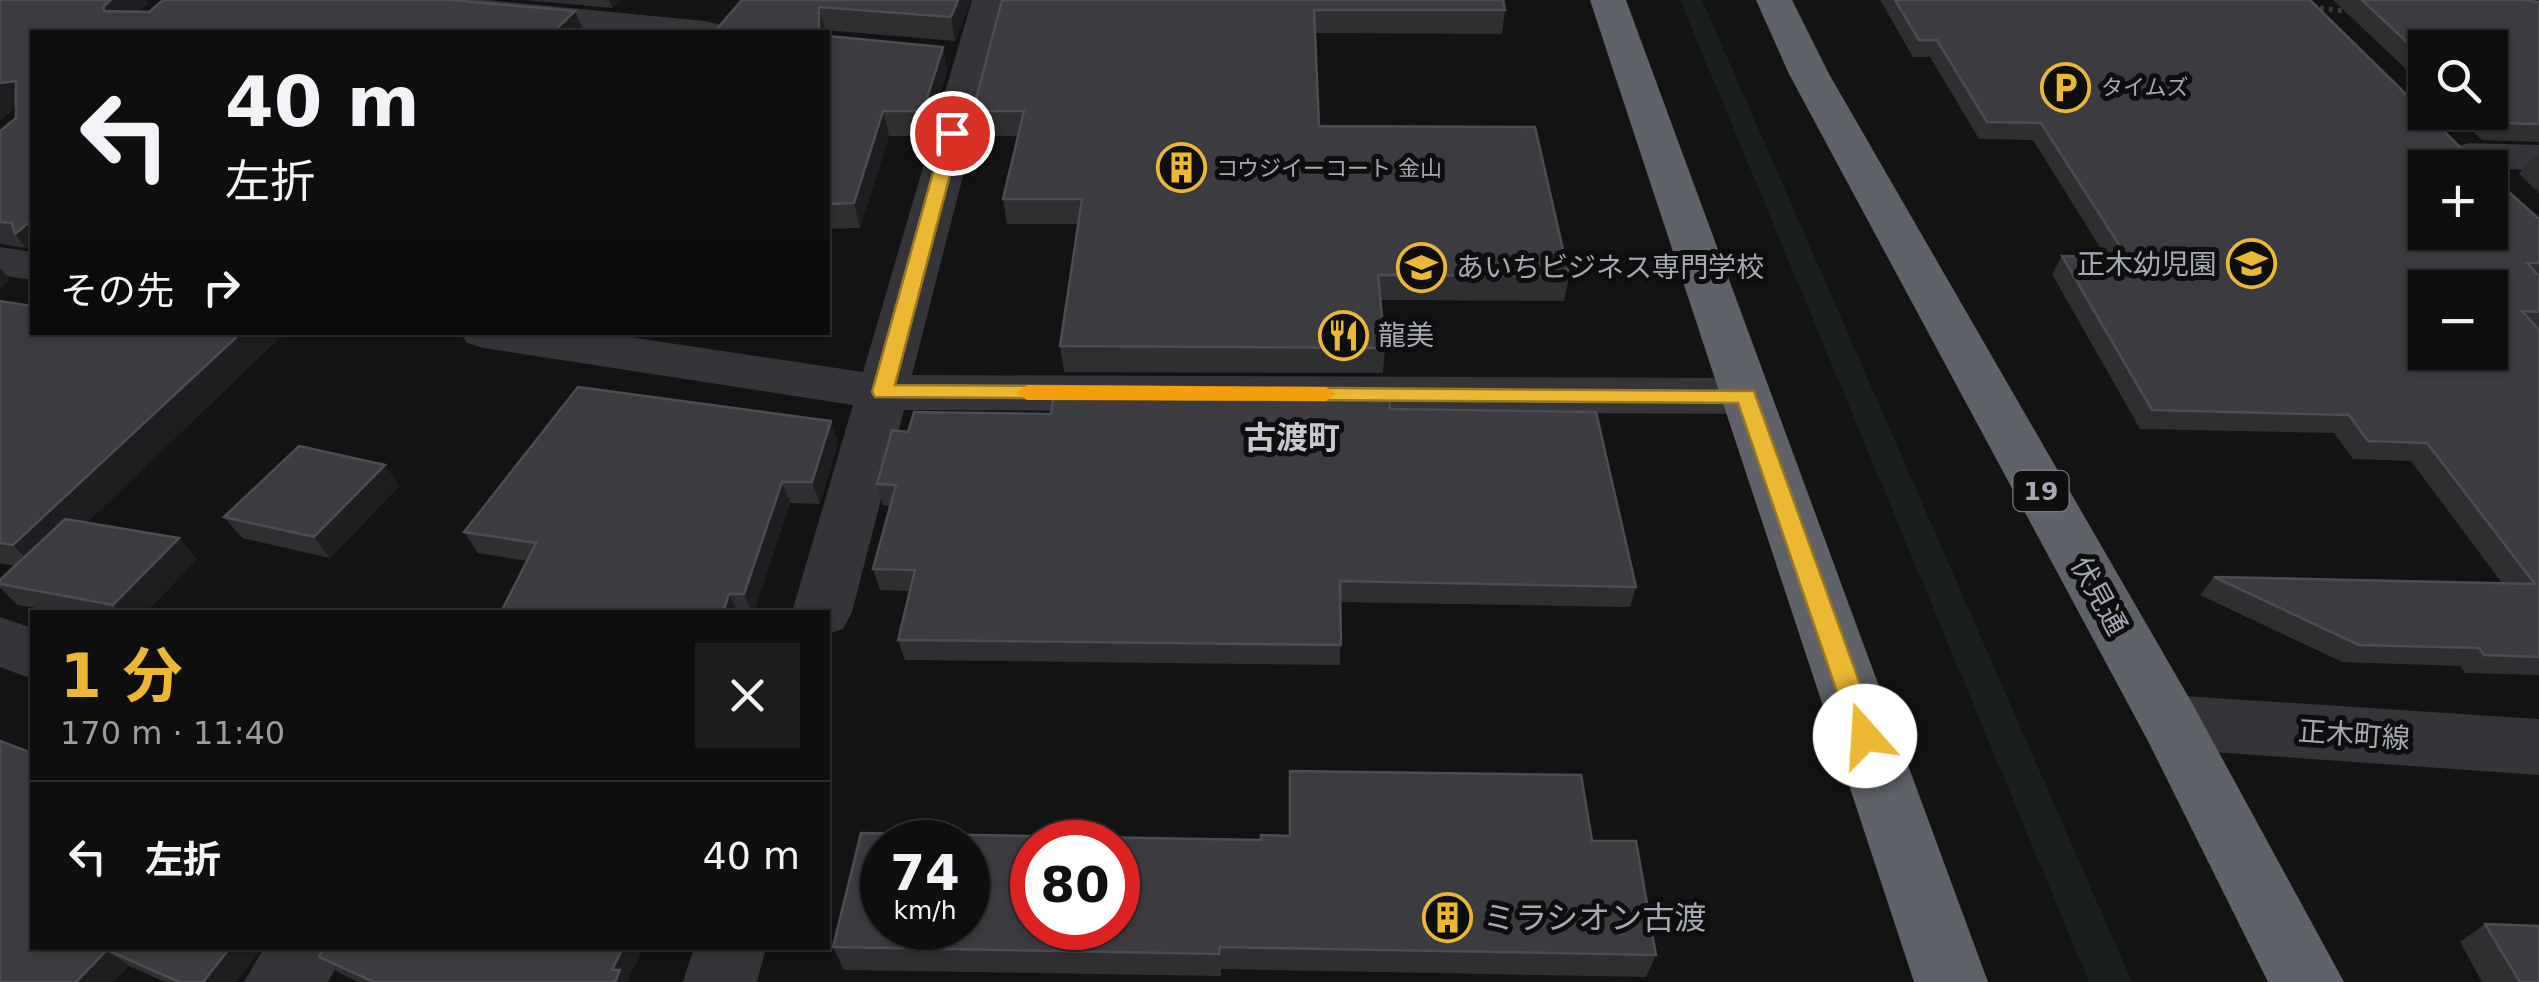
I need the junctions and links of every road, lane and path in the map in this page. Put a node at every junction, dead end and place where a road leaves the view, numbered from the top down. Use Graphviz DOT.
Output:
graph roads {
  1 [pos="369,0"];
  2 [pos="990,0"];
  3 [pos="1608,0"];
  4 [pos="1774,0"];
  5 [pos="2302,6"];
  6 [pos="2364,13"];
  7 [pos="684,30"];
  8 [pos="2539,158"];
  9 [pos="2508,162"];
  10 [pos="0,261"];
  11 [pos="30,266"];
  12 [pos="504,335"];
  13 [pos="882,392"];
  14 [pos="1746,396"];
  15 [pos="823,610"];
  16 [pos="0,641"];
  17 [pos="30,653"];
  18 [pos="2170,722"];
  19 [pos="2539,747"];
  20 [pos="309,950"];
  21 [pos="729,950"];
  22 [pos="281,982"];
  23 [pos="720,982"];
  24 [pos="1951,982"];
  25 [pos="2307,982"];
  1 -- 7 [label="street"];
  2 -- 13 [label="street"];
  3 -- 14 [label="highway"];
  4 -- 18 [label="highway, 伏見通 / 19"];
  5 -- 6 [label="path"];
  8 -- 9 [label="street"];
  10 -- 11 [label="street"];
  12 -- 13 [label="street"];
  13 -- 14 [label="street"];
  13 -- 15 [label="street"];
  14 -- 24 [label="highway"];
  16 -- 17 [label="street"];
  18 -- 19 [label="street, 正木町線"];
  18 -- 25 [label="highway, 伏見通 / 19"];
  20 -- 22 [label="street"];
  21 -- 23 [label="street"];
}
